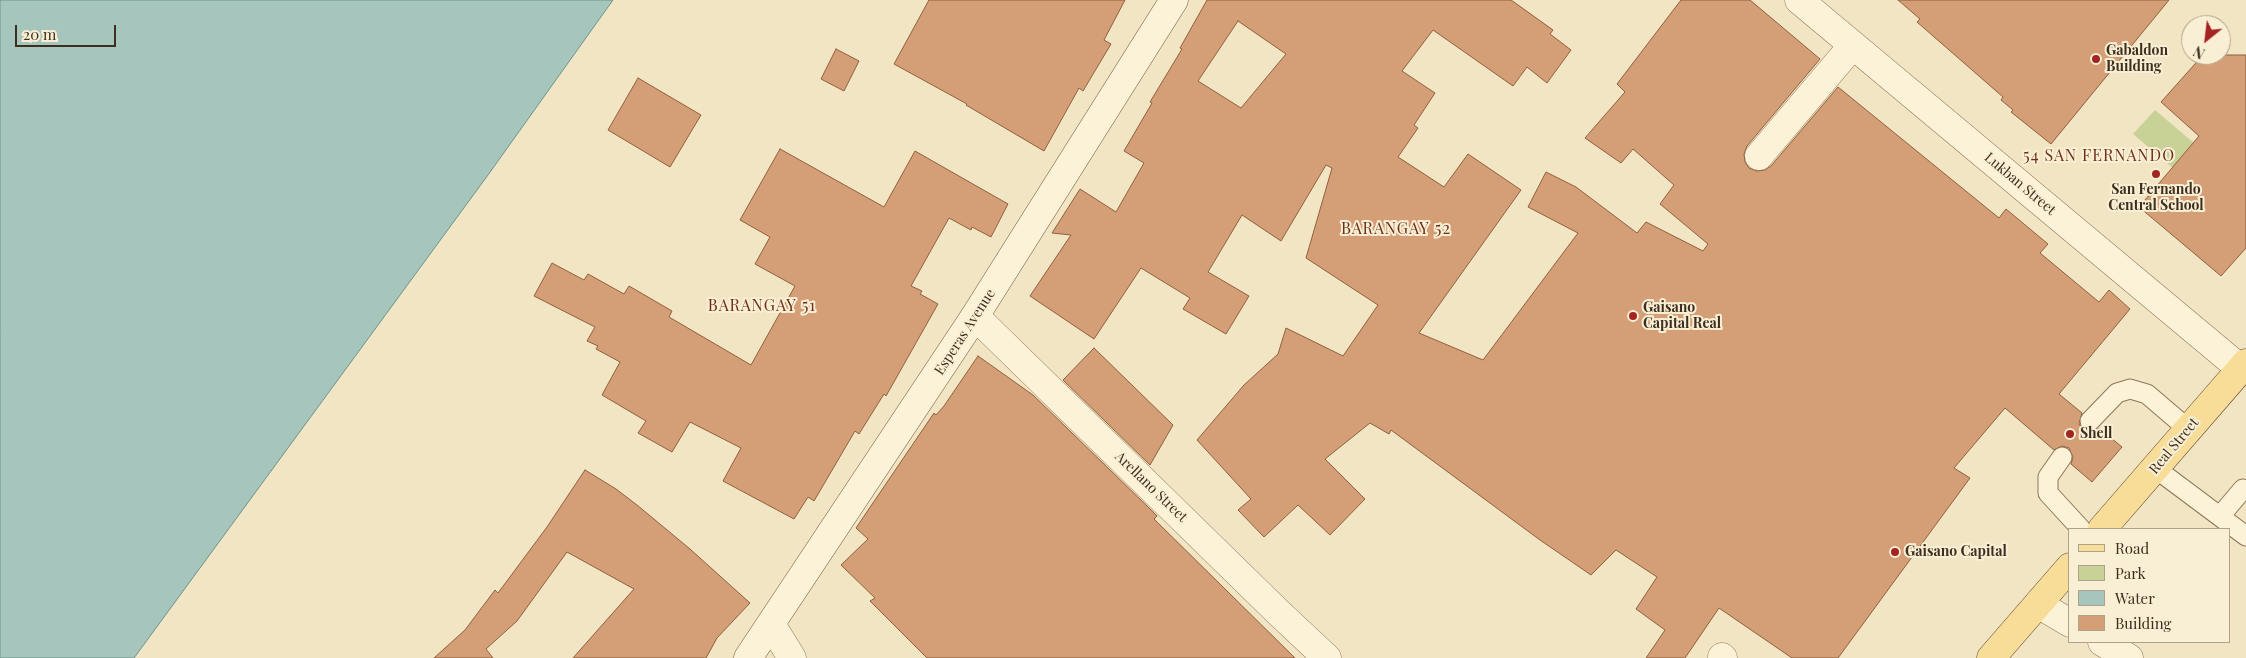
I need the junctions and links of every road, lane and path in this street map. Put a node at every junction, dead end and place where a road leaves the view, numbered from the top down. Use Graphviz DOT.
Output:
graph roads {
  1 [pos="1174,0"];
  2 [pos="1799,0"];
  3 [pos="1853,45"];
  4 [pos="1759,156"];
  5 [pos="976,316"];
  6 [pos="2244,366"];
  7 [pos="2090,420"];
  8 [pos="2188,429"];
  9 [pos="2062,457"];
  10 [pos="2155,468"];
  11 [pos="2243,489"];
  12 [pos="2221,516"];
  13 [pos="2081,528"];
  14 [pos="2103,528"];
  15 [pos="2246,536"];
  16 [pos="2068,569"];
  17 [pos="2038,604"];
  18 [pos="2068,622"];
  19 [pos="771,624"];
  20 [pos="2104,643"];
  21 [pos="748,658"];
  22 [pos="792,658"];
  23 [pos="1327,658"];
  24 [pos="1992,658"];
  25 [pos="2129,658"];
  1 -- 5 [label="street, Esperas Avenue"];
  2 -- 3 [label="street, Lukban Street"];
  3 -- 4 [label="street"];
  3 -- 6 [label="street, Lukban Street"];
  5 -- 19 [label="street, Esperas Avenue"];
  5 -- 23 [label="street, Arellano Street"];
  6 -- 8 [label="main road, Real Street"];
  7 -- 8 [label="lane"];
  8 -- 10 [label="main road, Real Street"];
  9 -- 13 [label="lane"];
  10 -- 12 [label="lane"];
  10 -- 14 [label="main road, Real Street"];
  11 -- 12 [label="lane"];
  12 -- 15 [label="lane"];
  16 -- 17 [label="main road"];
  17 -- 18 [label="street"];
  17 -- 24 [label="main road"];
  19 -- 21 [label="street, Esperas Avenue"];
  19 -- 22 [label="street"];
  20 -- 25 [label="street"];
}
